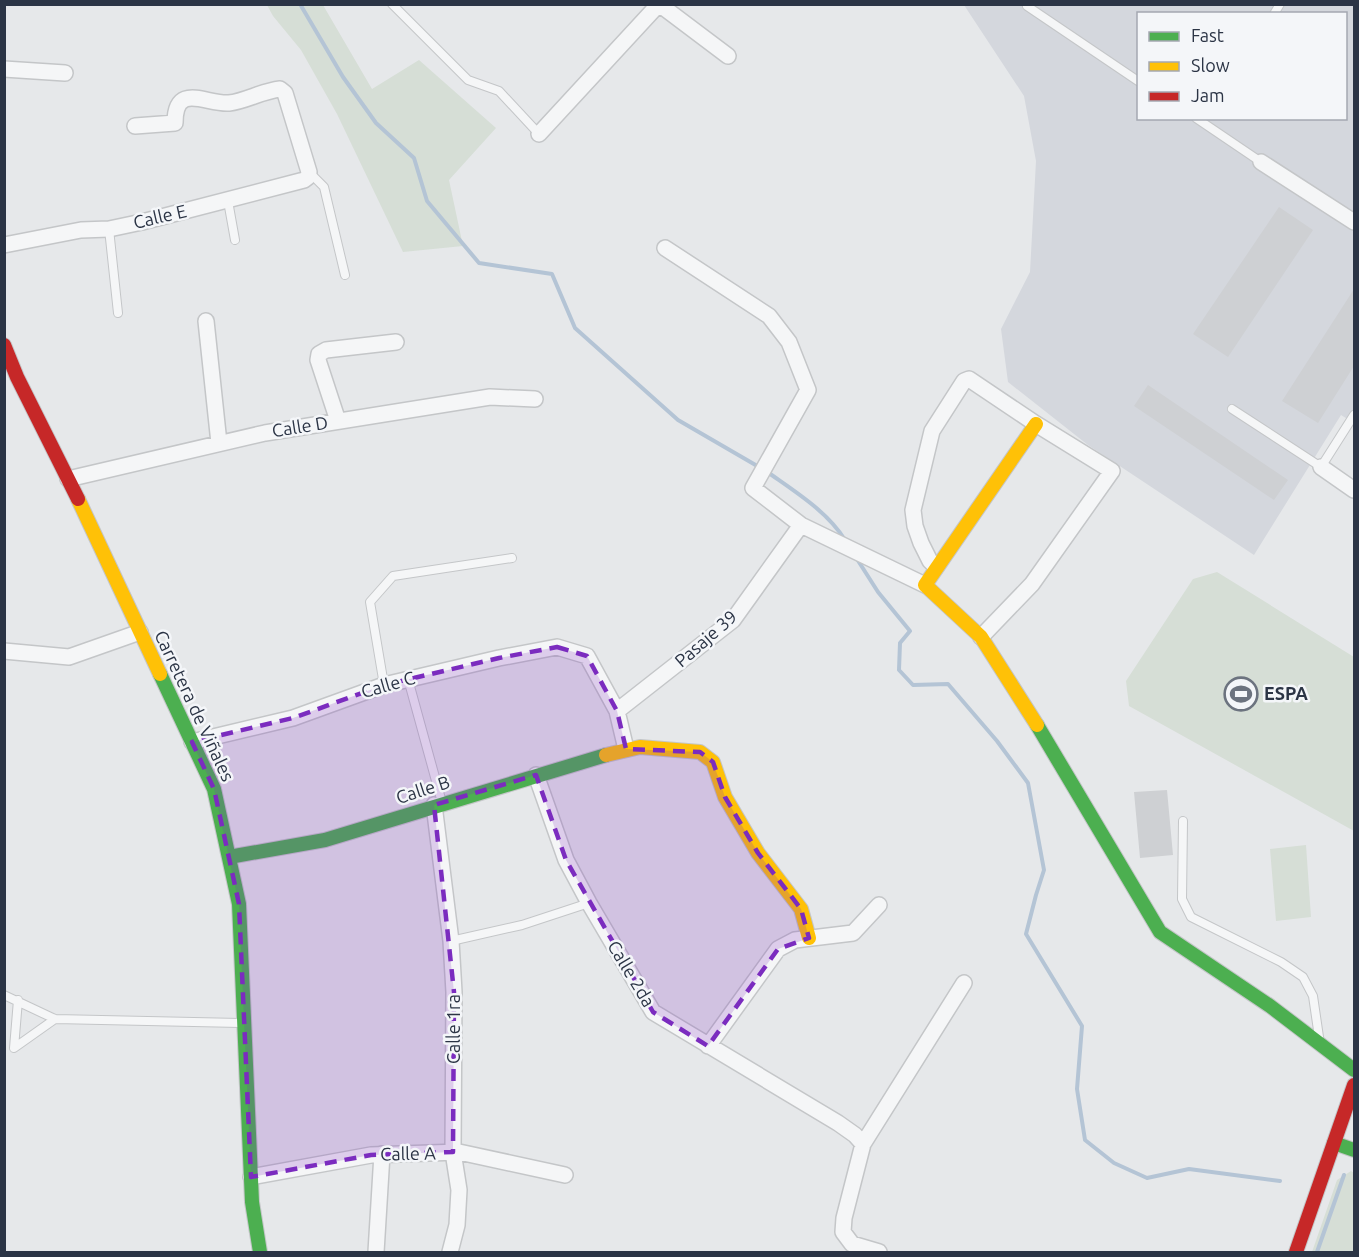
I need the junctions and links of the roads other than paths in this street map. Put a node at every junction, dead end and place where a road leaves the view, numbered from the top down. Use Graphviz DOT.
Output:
graph roads {
  1 [pos="392,4"];
  2 [pos="659,4"];
  3 [pos="1028,4"];
  4 [pos="728,56"];
  5 [pos="4,69"];
  6 [pos="65,73"];
  7 [pos="1137,80"];
  8 [pos="1200,120"];
  9 [pos="135,126"];
  10 [pos="539,134"];
  11 [pos="1261,162"];
  12 [pos="309,172"];
  13 [pos="228,201"];
  14 [pos="1354,222"];
  15 [pos="109,229"];
  16 [pos="235,240"];
  17 [pos="4,245"];
  18 [pos="664,248"];
  19 [pos="345,275"];
  20 [pos="118,313"];
  21 [pos="206,321"];
  22 [pos="396,342"];
  23 [pos="4,345"];
  24 [pos="11,377"];
  25 [pos="536,399"];
  26 [pos="1232,408"];
  27 [pos="1354,415"];
  28 [pos="338,421"];
  29 [pos="1036,424"];
  30 [pos="219,443"];
  31 [pos="1321,467"];
  32 [pos="68,479"];
  33 [pos="1354,490"];
  34 [pos="801,525"];
  35 [pos="512,558"];
  36 [pos="936,567"];
  37 [pos="925,585"];
  38 [pos="140,632"];
  39 [pos="981,637"];
  40 [pos="4,651"];
  41 [pos="408,680"];
  42 [pos="384,686"];
  43 [pos="617,711"];
  44 [pos="192,742"];
  45 [pos="626,749"];
  46 [pos="536,775"];
  47 [pos="438,804"];
  48 [pos="1183,821"];
  49 [pos="229,857"];
  50 [pos="589,903"];
  51 [pos="879,905"];
  52 [pos="809,938"];
  53 [pos="451,941"];
  54 [pos="964,983"];
  55 [pos="4,995"];
  56 [pos="18,1000"];
  57 [pos="55,1019"];
  58 [pos="244,1023"];
  59 [pos="1320,1044"];
  60 [pos="708,1046"];
  61 [pos="1354,1071"];
  62 [pos="1354,1085"];
  63 [pos="1334,1143"];
  64 [pos="863,1144"];
  65 [pos="1354,1150"];
  66 [pos="453,1152"];
  67 [pos="382,1154"];
  68 [pos="565,1175"];
  69 [pos="251,1177"];
  70 [pos="376,1251"];
  71 [pos="260,1252"];
  72 [pos="450,1252"];
  73 [pos="879,1252"];
  74 [pos="1296,1252"];
  1 -- 10 [label="lane"];
  2 -- 4 [label="street"];
  2 -- 10 [label="street"];
  3 -- 7 [label="lane"];
  5 -- 6 [label="street"];
  8 -- 11 [label="lane"];
  9 -- 12 [label="street"];
  11 -- 14 [label="street"];
  12 -- 13 [label="street, Calle E"];
  12 -- 19 [label="lane"];
  13 -- 15 [label="street, Calle E"];
  13 -- 16 [label="lane"];
  15 -- 17 [label="street, Calle E"];
  15 -- 20 [label="lane"];
  18 -- 34 [label="street"];
  21 -- 30 [label="street"];
  22 -- 28 [label="street"];
  23 -- 24 [label="street, Carretera de Viñales"];
  24 -- 32 [label="street, Carretera de Viñales"];
  25 -- 28 [label="street, Calle D"];
  26 -- 31 [label="lane"];
  27 -- 31 [label="lane"];
  28 -- 30 [label="street, Calle D"];
  29 -- 36 [label="street"];
  29 -- 36 [label="street"];
  29 -- 39 [label="street"];
  30 -- 32 [label="street, Calle D"];
  31 -- 33 [label="street"];
  32 -- 38 [label="street, Carretera de Viñales"];
  34 -- 37 [label="street"];
  34 -- 43 [label="street, Pasaje 39"];
  35 -- 42 [label="lane"];
  36 -- 37 [label="street"];
  37 -- 39 [label="street"];
  38 -- 40 [label="street"];
  38 -- 44 [label="street, Carretera de Viñales"];
  39 -- 59 [label="street"];
  41 -- 42 [label="street, Calle C"];
  41 -- 43 [label="street, Calle C"];
  41 -- 47 [label="lane"];
  42 -- 44 [label="street, Calle C"];
  43 -- 45 [label="street"];
  44 -- 49 [label="street, Carretera de Viñales"];
  45 -- 46 [label="street, Calle B"];
  45 -- 52 [label="street, Calle B"];
  46 -- 47 [label="street, Calle B"];
  46 -- 50 [label="street, Calle 2da"];
  47 -- 49 [label="street, Calle B"];
  47 -- 53 [label="street, Calle 1ra"];
  48 -- 59 [label="lane"];
  49 -- 58 [label="street, Carretera de Viñales"];
  50 -- 53 [label="lane"];
  50 -- 60 [label="street, Calle 2da"];
  51 -- 52 [label="street"];
  52 -- 60 [label="street"];
  53 -- 66 [label="street, Calle 1ra"];
  54 -- 64 [label="street"];
  55 -- 56 [label="lane"];
  56 -- 57 [label="lane"];
  56 -- 57 [label="lane"];
  57 -- 58 [label="lane"];
  58 -- 69 [label="street, Carretera de Viñales"];
  59 -- 61 [label="street"];
  60 -- 64 [label="street, Calle 2da"];
  62 -- 63 [label="street"];
  63 -- 65 [label="street"];
  63 -- 74 [label="street"];
  64 -- 73 [label="street"];
  66 -- 67 [label="street, Calle A"];
  66 -- 68 [label="street, Calle A"];
  66 -- 72 [label="street, Calle 1ra"];
  67 -- 69 [label="street, Calle A"];
  67 -- 70 [label="street"];
  69 -- 71 [label="street, Carretera de Viñales"];
}
